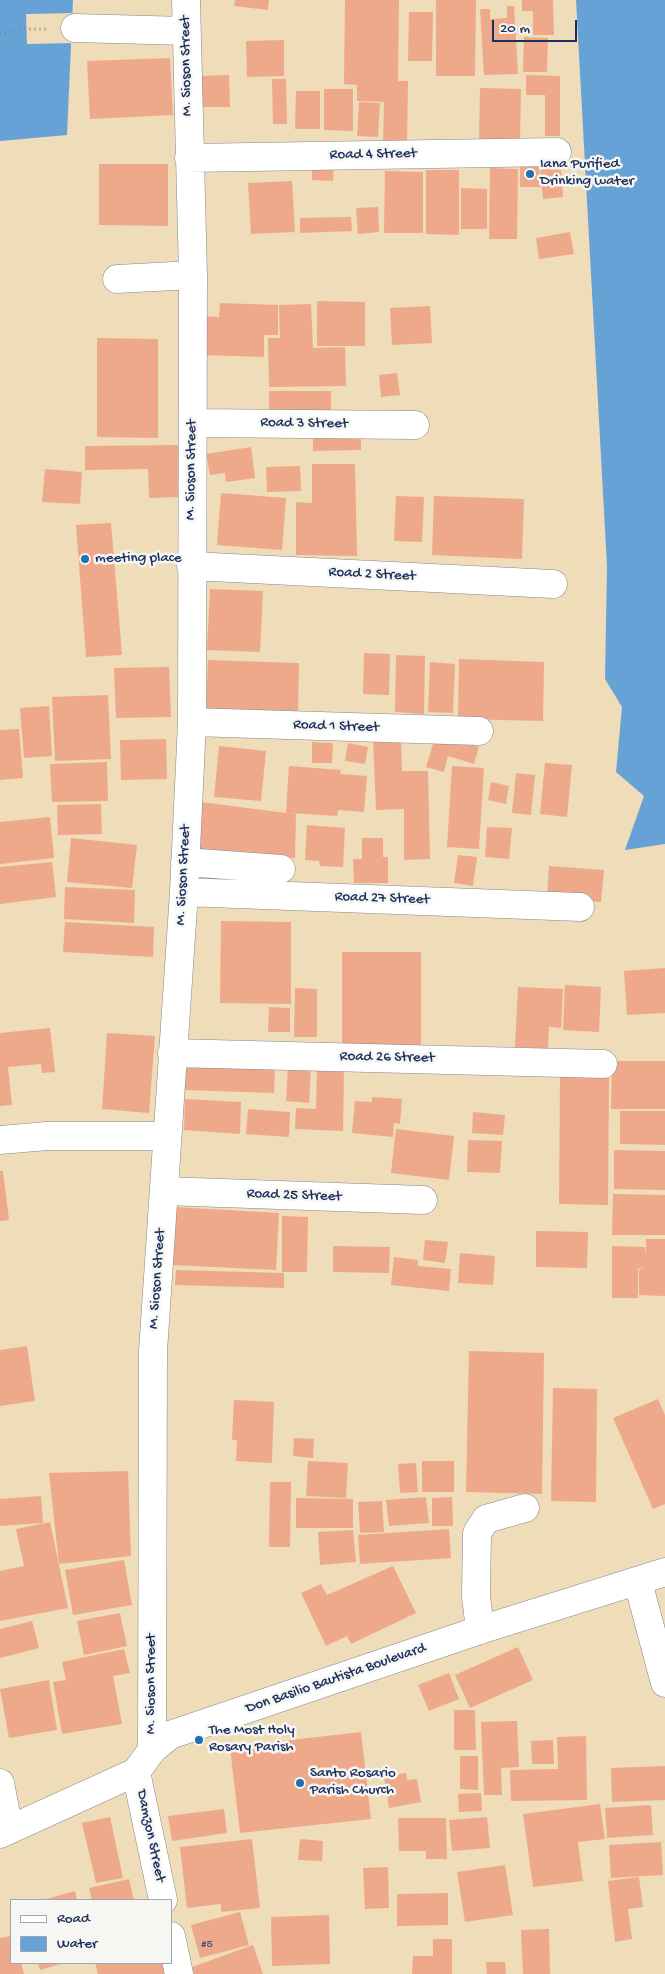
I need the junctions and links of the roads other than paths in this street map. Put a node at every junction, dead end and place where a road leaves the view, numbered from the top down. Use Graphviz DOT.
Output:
graph roads {
  1 [pos="186,0"];
  2 [pos="75,28"];
  3 [pos="186,31"];
  4 [pos="556,152"];
  5 [pos="189,158"];
  6 [pos="193,275"];
  7 [pos="117,279"];
  8 [pos="193,423"];
  9 [pos="414,425"];
  10 [pos="191,566"];
  11 [pos="553,584"];
  12 [pos="192,722"];
  13 [pos="480,731"];
  14 [pos="185,862"];
  15 [pos="280,869"];
  16 [pos="184,892"];
  17 [pos="580,907"];
  18 [pos="172,1053"];
  19 [pos="603,1064"];
  20 [pos="166,1136"];
  21 [pos="0,1140"];
  22 [pos="164,1191"];
  23 [pos="423,1200"];
  24 [pos="525,1508"];
  25 [pos="665,1572"];
  26 [pos="638,1582"];
  27 [pos="480,1630"];
  28 [pos="665,1683"];
  29 [pos="152,1750"];
  30 [pos="136,1772"];
  31 [pos="0,1783"];
  32 [pos="5,1832"];
  33 [pos="163,1899"];
  34 [pos="172,1940"];
  35 [pos="180,1974"];
  1 -- 3 [label="street, M. Sioson Street"];
  2 -- 3 [label="street"];
  3 -- 5 [label="street, M. Sioson Street"];
  4 -- 5 [label="street, Road 4 Street"];
  5 -- 6 [label="street, M. Sioson Street"];
  6 -- 7 [label="street"];
  6 -- 8 [label="street, M. Sioson Street"];
  8 -- 9 [label="street, Road 3 Street"];
  8 -- 10 [label="street, M. Sioson Street"];
  10 -- 11 [label="street, Road 2 Street"];
  10 -- 12 [label="street, M. Sioson Street"];
  12 -- 13 [label="street, Road 1 Street"];
  12 -- 14 [label="street, M. Sioson Street"];
  14 -- 15 [label="street"];
  14 -- 16 [label="street, M. Sioson Street"];
  16 -- 17 [label="street, Road 27 Street"];
  16 -- 18 [label="street, M. Sioson Street"];
  18 -- 19 [label="street, Road 26 Street"];
  18 -- 20 [label="street, M. Sioson Street"];
  20 -- 21 [label="street"];
  20 -- 22 [label="street, M. Sioson Street"];
  22 -- 23 [label="street, Road 25 Street"];
  22 -- 29 [label="street, M. Sioson Street"];
  24 -- 27 [label="street"];
  25 -- 26 [label="street, Don Basilio Bautista Boulevard"];
  26 -- 27 [label="street, Don Basilio Bautista Boulevard"];
  26 -- 28 [label="street"];
  27 -- 29 [label="street, Don Basilio Bautista Boulevard"];
  29 -- 30 [label="street, Don Basilio Bautista Boulevard"];
  30 -- 32 [label="street, Don Basilio Bautista Boulevard"];
  30 -- 33 [label="street, Damzon Street"];
  31 -- 32 [label="street"];
  34 -- 35 [label="street"];
}
